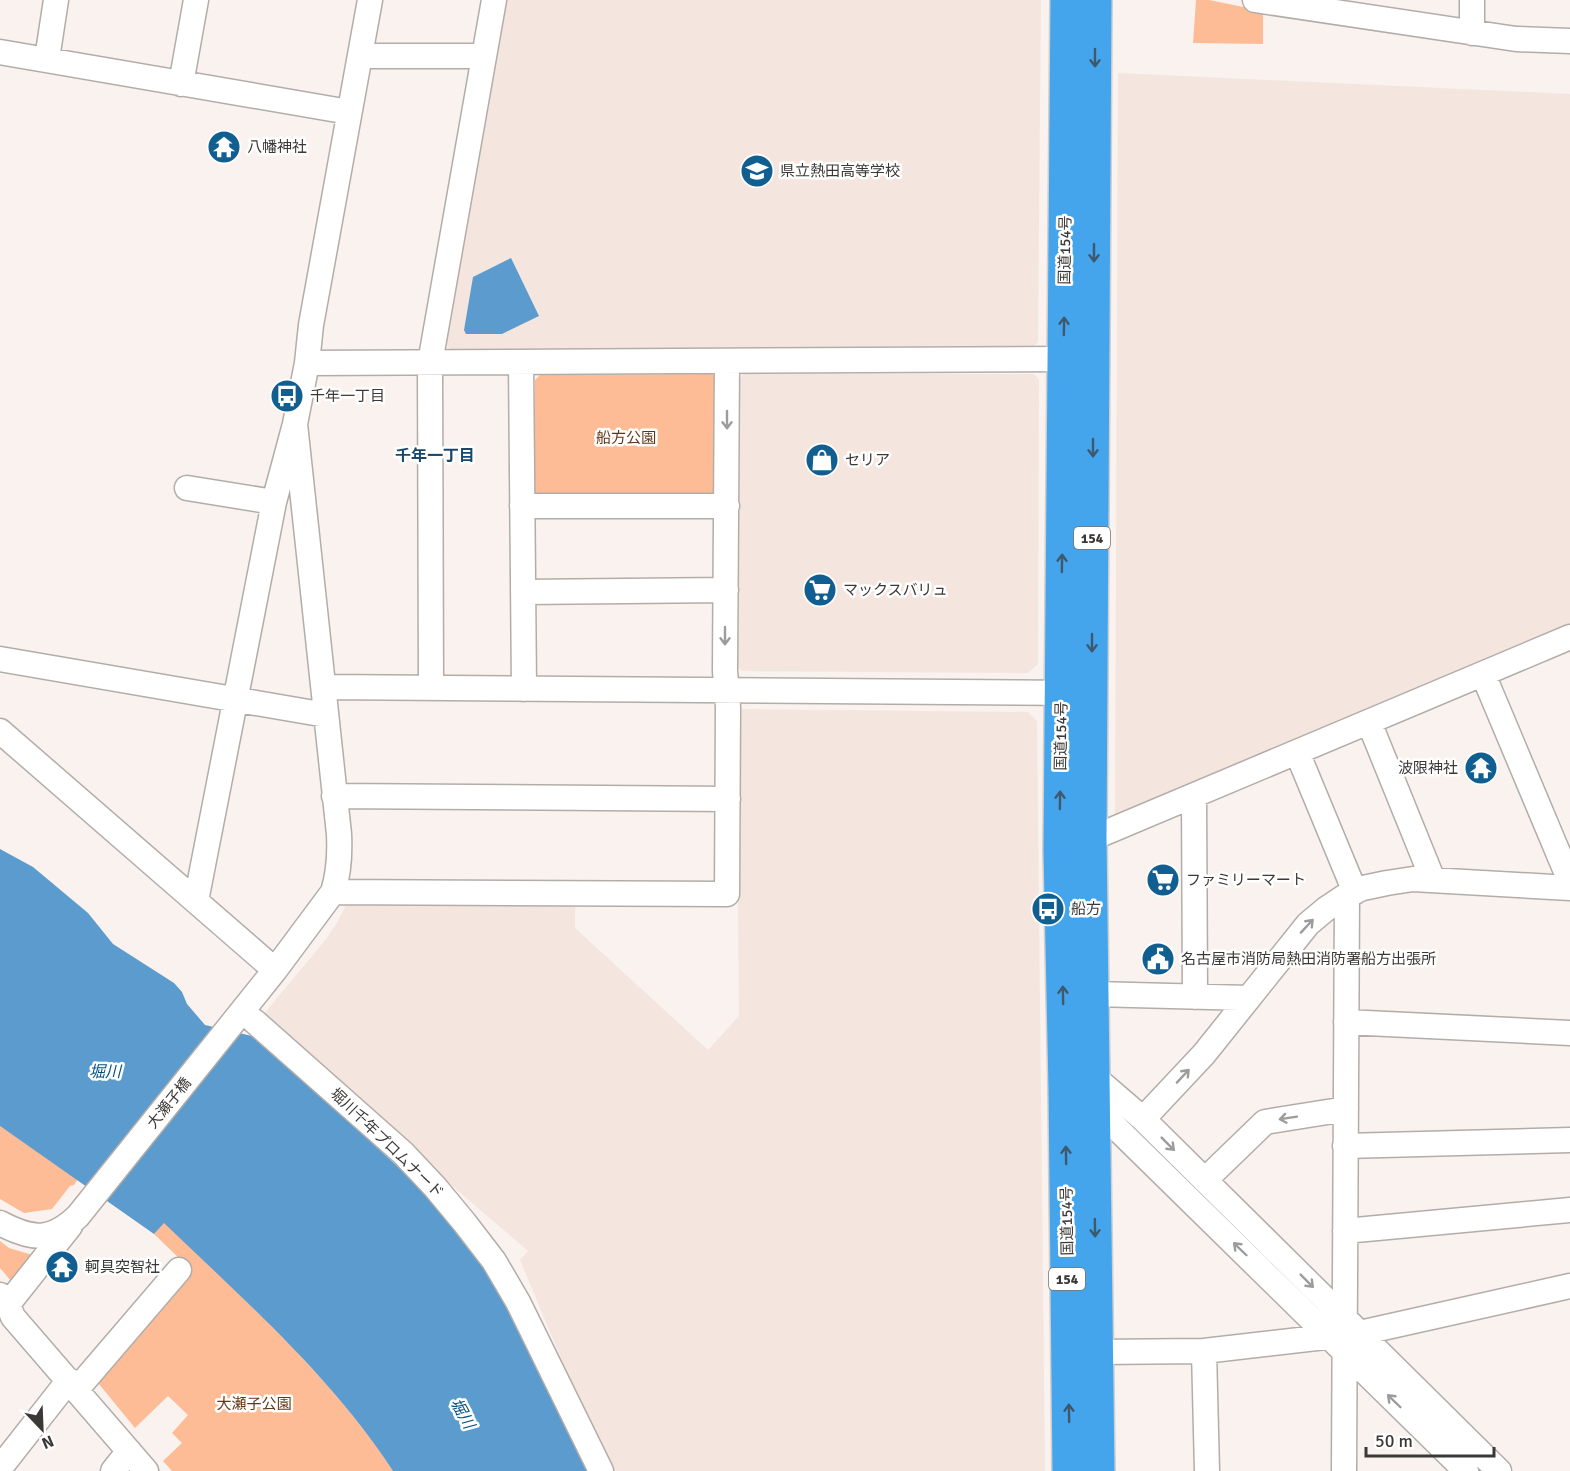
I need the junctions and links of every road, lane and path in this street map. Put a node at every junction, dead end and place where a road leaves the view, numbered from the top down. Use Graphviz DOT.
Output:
graph roads {
  1 [pos="56,0"];
  2 [pos="196,0"];
  3 [pos="370,0"];
  4 [pos="494,0"];
  5 [pos="1067,0"];
  6 [pos="1095,0"];
  7 [pos="1255,0"];
  8 [pos="1472,0"];
  9 [pos="1316,5"];
  10 [pos="1391,10"];
  11 [pos="1472,33"];
  12 [pos="1570,41"];
  13 [pos="0,52"];
  14 [pos="360,56"];
  15 [pos="484,56"];
  16 [pos="47,59"];
  17 [pos="181,84"];
  18 [pos="349,112"];
  19 [pos="1064,359"];
  20 [pos="521,362"];
  21 [pos="727,362"];
  22 [pos="307,363"];
  23 [pos="430,363"];
  24 [pos="295,424"];
  25 [pos="187,488"];
  26 [pos="274,501"];
  27 [pos="522,506"];
  28 [pos="727,506"];
  29 [pos="726,590"];
  30 [pos="523,592"];
  31 [pos="1570,637"];
  32 [pos="0,659"];
  33 [pos="1483,674"];
  34 [pos="324,687"];
  35 [pos="431,688"];
  36 [pos="524,689"];
  37 [pos="726,691"];
  38 [pos="1076,693"];
  39 [pos="236,700"];
  40 [pos="326,715"];
  41 [pos="1369,722"];
  42 [pos="0,731"];
  43 [pos="1297,752"];
  44 [pos="334,796"];
  45 [pos="1194,796"];
  46 [pos="728,799"];
  47 [pos="1090,839"];
  48 [pos="1059,851"];
  49 [pos="1433,880"];
  50 [pos="1570,882"];
  51 [pos="1570,888"];
  52 [pos="333,892"];
  53 [pos="1351,894"];
  54 [pos="196,901"];
  55 [pos="275,970"];
  56 [pos="1093,994"];
  57 [pos="1195,997"];
  58 [pos="1249,998"];
  59 [pos="248,1017"];
  60 [pos="1346,1022"];
  61 [pos="1570,1033"];
  62 [pos="1084,1090"];
  63 [pos="1346,1109"];
  64 [pos="1143,1119"];
  65 [pos="1570,1140"];
  66 [pos="1345,1146"];
  67 [pos="1205,1180"];
  68 [pos="1570,1210"];
  69 [pos="78,1216"];
  70 [pos="0,1223"];
  71 [pos="1345,1232"];
  72 [pos="179,1270"];
  73 [pos="1570,1286"];
  74 [pos="5,1312"];
  75 [pos="1345,1335"];
  76 [pos="1204,1351"];
  77 [pos="1096,1352"];
  78 [pos="73,1384"];
  79 [pos="129,1452"];
  80 [pos="0,1468"];
  81 [pos="113,1471"];
  82 [pos="146,1471"];
  83 [pos="601,1471"];
  84 [pos="1069,1471"];
  85 [pos="1098,1471"];
  86 [pos="1207,1471"];
  87 [pos="1344,1471"];
  88 [pos="1466,1471"];
  89 [pos="1499,1471"];
  1 -- 16 [label="street"];
  2 -- 17 [label="street"];
  3 -- 14 [label="street"];
  4 -- 15 [label="street"];
  19 -- 5 [label="highway, 国道154号 / 154, one-way"];
  6 -- 38 [label="highway, 国道154号 / 154, one-way"];
  7 -- 9 [label="street"];
  8 -- 11 [label="street"];
  9 -- 10 [label="street"];
  10 -- 11 [label="street"];
  11 -- 12 [label="street"];
  13 -- 16 [label="street"];
  14 -- 15 [label="street"];
  14 -- 18 [label="street"];
  15 -- 23 [label="street"];
  16 -- 17 [label="street"];
  17 -- 18 [label="street"];
  18 -- 22 [label="street"];
  19 -- 21 [label="street"];
  38 -- 19 [label="highway, 国道154号 / 154, one-way"];
  20 -- 21 [label="street"];
  20 -- 23 [label="street"];
  20 -- 27 [label="street"];
  21 -- 28 [label="street, one-way"];
  22 -- 23 [label="street"];
  22 -- 24 [label="street"];
  23 -- 35 [label="street"];
  24 -- 26 [label="street"];
  24 -- 34 [label="street"];
  25 -- 26 [label="street"];
  26 -- 39 [label="street"];
  27 -- 28 [label="street"];
  27 -- 30 [label="street"];
  28 -- 29 [label="street"];
  29 -- 30 [label="street"];
  29 -- 37 [label="street, one-way"];
  30 -- 36 [label="street"];
  31 -- 33 [label="street"];
  32 -- 39 [label="street"];
  33 -- 41 [label="street"];
  33 -- 50 [label="street"];
  34 -- 35 [label="street"];
  34 -- 40 [label="street"];
  35 -- 36 [label="street"];
  36 -- 37 [label="street"];
  37 -- 38 [label="street"];
  37 -- 46 [label="street"];
  38 -- 47 [label="highway, 国道154号 / 154"];
  48 -- 38 [label="highway, 国道154号 / 154, one-way"];
  39 -- 40 [label="street"];
  39 -- 54 [label="street"];
  40 -- 44 [label="street"];
  41 -- 43 [label="street"];
  41 -- 49 [label="street"];
  42 -- 54 [label="street"];
  43 -- 45 [label="street"];
  43 -- 53 [label="street"];
  44 -- 46 [label="street"];
  44 -- 52 [label="street"];
  45 -- 47 [label="street"];
  45 -- 57 [label="street"];
  46 -- 52 [label="street"];
  47 -- 48 [label="street"];
  47 -- 56 [label="highway, 国道154号 / 154"];
  62 -- 48 [label="highway, 国道154号 / 154, one-way"];
  49 -- 51 [label="street"];
  49 -- 53 [label="street"];
  52 -- 55 [label="street, 大瀬子橋"];
  58 -- 53 [label="street, one-way"];
  53 -- 60 [label="street"];
  54 -- 55 [label="street"];
  55 -- 59 [label="street, 大瀬子橋"];
  56 -- 57 [label="street"];
  56 -- 62 [label="highway, 国道154号 / 154"];
  57 -- 58 [label="street"];
  64 -- 58 [label="street, one-way"];
  59 -- 69 [label="street, 大瀬子橋"];
  59 -- 83 [label="street, 堀川千年プロムナード"];
  60 -- 61 [label="street"];
  60 -- 63 [label="street"];
  62 -- 64 [label="street"];
  75 -- 62 [label="street, one-way"];
  62 -- 77 [label="highway, 国道154号 / 154, one-way"];
  84 -- 62 [label="highway, 国道154号 / 154, one-way"];
  63 -- 66 [label="street"];
  63 -- 67 [label="street, one-way"];
  64 -- 67 [label="street, one-way"];
  65 -- 66 [label="street"];
  66 -- 71 [label="street"];
  67 -- 75 [label="street, one-way"];
  68 -- 71 [label="street"];
  69 -- 70 [label="street"];
  69 -- 74 [label="street"];
  71 -- 75 [label="street"];
  72 -- 78 [label="street"];
  73 -- 75 [label="street"];
  74 -- 78 [label="street"];
  75 -- 76 [label="street"];
  75 -- 87 [label="street"];
  88 -- 75 [label="street, one-way"];
  75 -- 89 [label="street"];
  76 -- 77 [label="street"];
  76 -- 86 [label="street"];
  77 -- 85 [label="highway, 国道154号 / 154"];
  78 -- 79 [label="street"];
  78 -- 80 [label="street"];
  79 -- 81 [label="street"];
  79 -- 82 [label="street"];
}
